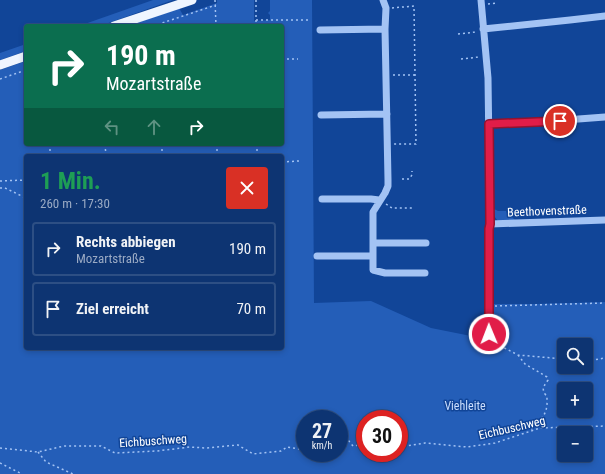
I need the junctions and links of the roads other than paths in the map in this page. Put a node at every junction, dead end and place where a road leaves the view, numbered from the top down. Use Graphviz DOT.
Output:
graph roads {
  1 [pos="192,0"];
  2 [pos="383,0"];
  3 [pos="483,2"];
  4 [pos="605,16"];
  5 [pos="120,24"];
  6 [pos="385,29"];
  7 [pos="320,30"];
  8 [pos="483,30"];
  9 [pos="24,57"];
  10 [pos="0,65"];
  11 [pos="387,114"];
  12 [pos="321,115"];
  13 [pos="605,117"];
  14 [pos="489,124"];
  15 [pos="322,199"];
  16 [pos="379,200"];
  17 [pos="605,220"];
  18 [pos="490,224"];
  19 [pos="373,243"];
  20 [pos="426,243"];
  21 [pos="317,256"];
  22 [pos="373,256"];
  23 [pos="424,273"];
  24 [pos="489,334"];
  1 -- 5 [label="main road"];
  2 -- 6 [label="street"];
  3 -- 8 [label="street"];
  4 -- 8 [label="street"];
  6 -- 7 [label="street"];
  6 -- 11 [label="street"];
  8 -- 14 [label="street"];
  9 -- 10 [label="main road"];
  11 -- 12 [label="street"];
  11 -- 16 [label="street"];
  13 -- 14 [label="street"];
  14 -- 18 [label="street"];
  15 -- 16 [label="street"];
  16 -- 19 [label="street"];
  17 -- 18 [label="street, Beethovenstraße"];
  18 -- 24 [label="street"];
  19 -- 20 [label="street"];
  19 -- 22 [label="street"];
  21 -- 22 [label="street"];
  22 -- 23 [label="street"];
}
